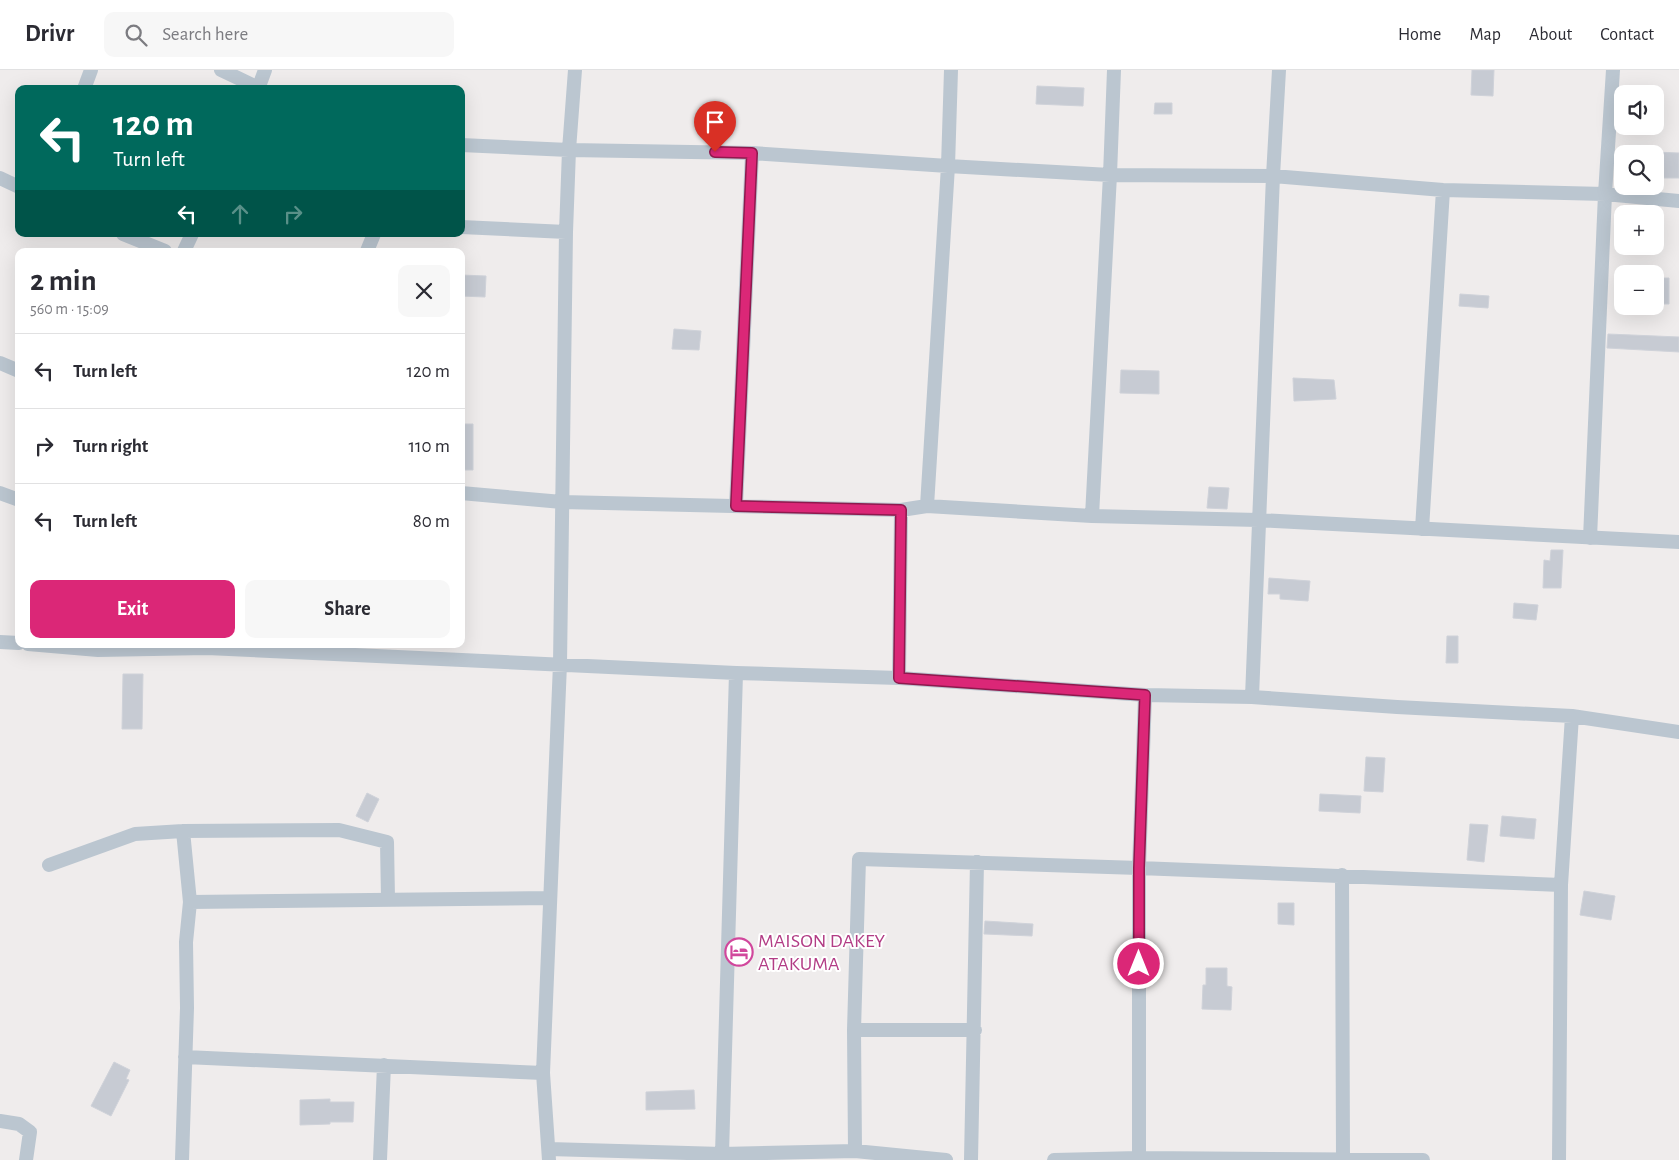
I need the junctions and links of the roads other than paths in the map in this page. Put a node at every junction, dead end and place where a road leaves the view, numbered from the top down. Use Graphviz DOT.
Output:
graph roads {
  1 [pos="91,70"];
  2 [pos="221,70"];
  3 [pos="265,70"];
  4 [pos="575,70"];
  5 [pos="951,70"];
  6 [pos="1114,70"];
  7 [pos="1280,70"];
  8 [pos="1613,70"];
  9 [pos="85,85"];
  10 [pos="253,85"];
  11 [pos="260,85"];
  12 [pos="465,145"];
  13 [pos="569,150"];
  14 [pos="752,153"];
  15 [pos="948,166"];
  16 [pos="1110,174"];
  17 [pos="1273,176"];
  18 [pos="0,178"];
  19 [pos="15,185"];
  20 [pos="1443,190"];
  21 [pos="1605,194"];
  22 [pos="1679,200"];
  23 [pos="465,227"];
  24 [pos="566,232"];
  25 [pos="130,237"];
  26 [pos="158,248"];
  27 [pos="0,363"];
  28 [pos="15,369"];
  29 [pos="0,493"];
  30 [pos="465,493"];
  31 [pos="15,499"];
  32 [pos="562,502"];
  33 [pos="736,506"];
  34 [pos="927,506"];
  35 [pos="901,510"];
  36 [pos="1092,516"];
  37 [pos="1258,520"];
  38 [pos="1422,530"];
  39 [pos="1590,538"];
  40 [pos="1679,542"];
  41 [pos="0,642"];
  42 [pos="15,643"];
  43 [pos="75,648"];
  44 [pos="152,648"];
  45 [pos="246,648"];
  46 [pos="560,664"];
  47 [pos="736,673"];
  48 [pos="899,678"];
  49 [pos="1145,695"];
  50 [pos="1252,697"];
  51 [pos="1572,716"];
  52 [pos="1679,732"];
  53 [pos="183,831"];
  54 [pos="977,862"];
  55 [pos="49,865"];
  56 [pos="1139,868"];
  57 [pos="1342,875"];
  58 [pos="1561,884"];
  59 [pos="550,898"];
  60 [pos="388,899"];
  61 [pos="190,902"];
  62 [pos="854,1030"];
  63 [pos="974,1030"];
  64 [pos="185,1057"];
  65 [pos="384,1065"];
  66 [pos="543,1073"];
  67 [pos="0,1121"];
  68 [pos="855,1151"];
  69 [pos="722,1154"];
  70 [pos="549,1155"];
  71 [pos="1343,1158"];
  72 [pos="1139,1159"];
  73 [pos="26,1160"];
  74 [pos="182,1160"];
  75 [pos="380,1160"];
  76 [pos="946,1160"];
  77 [pos="971,1160"];
  78 [pos="1054,1160"];
  79 [pos="1423,1160"];
  80 [pos="1559,1160"];
  1 -- 9 [label="street"];
  2 -- 10 [label="street"];
  3 -- 11 [label="street"];
  4 -- 13 [label="street"];
  5 -- 15 [label="street"];
  6 -- 16 [label="street"];
  7 -- 17 [label="street"];
  8 -- 21 [label="street"];
  12 -- 13 [label="street"];
  13 -- 14 [label="street"];
  13 -- 24 [label="street"];
  14 -- 15 [label="street"];
  14 -- 33 [label="street"];
  15 -- 16 [label="street"];
  15 -- 34 [label="street"];
  16 -- 17 [label="street"];
  16 -- 36 [label="street"];
  17 -- 20 [label="street"];
  17 -- 37 [label="street"];
  18 -- 19 [label="street"];
  20 -- 21 [label="street"];
  20 -- 38 [label="street"];
  21 -- 22 [label="street"];
  21 -- 39 [label="street"];
  23 -- 24 [label="street"];
  24 -- 32 [label="street"];
  25 -- 26 [label="street"];
  27 -- 28 [label="street"];
  29 -- 31 [label="street"];
  30 -- 32 [label="street"];
  32 -- 33 [label="street"];
  32 -- 46 [label="street"];
  33 -- 35 [label="street"];
  34 -- 35 [label="street"];
  34 -- 36 [label="street"];
  35 -- 48 [label="street"];
  36 -- 37 [label="street"];
  37 -- 38 [label="street"];
  37 -- 50 [label="street"];
  38 -- 39 [label="street"];
  39 -- 40 [label="street"];
  41 -- 42 [label="street"];
  43 -- 44 [label="street"];
  45 -- 46 [label="street"];
  46 -- 47 [label="street"];
  46 -- 59 [label="street"];
  47 -- 48 [label="street"];
  47 -- 69 [label="street"];
  48 -- 49 [label="street"];
  49 -- 50 [label="street"];
  49 -- 56 [label="street"];
  50 -- 51 [label="street"];
  51 -- 52 [label="street"];
  51 -- 58 [label="street"];
  53 -- 55 [label="street"];
  53 -- 60 [label="street"];
  53 -- 61 [label="street"];
  54 -- 56 [label="street"];
  54 -- 62 [label="street"];
  54 -- 63 [label="street"];
  56 -- 57 [label="street"];
  56 -- 72 [label="street"];
  57 -- 58 [label="street"];
  57 -- 71 [label="street"];
  58 -- 80 [label="street"];
  59 -- 60 [label="street"];
  59 -- 66 [label="street"];
  60 -- 61 [label="street"];
  61 -- 64 [label="street"];
  62 -- 63 [label="street"];
  62 -- 68 [label="street"];
  63 -- 77 [label="street"];
  64 -- 65 [label="street"];
  64 -- 74 [label="street"];
  65 -- 66 [label="street"];
  65 -- 75 [label="street"];
  66 -- 70 [label="street"];
  67 -- 73 [label="street"];
  68 -- 69 [label="street"];
  68 -- 76 [label="street"];
  69 -- 70 [label="street"];
  71 -- 72 [label="street"];
  71 -- 79 [label="street"];
  72 -- 78 [label="street"];
}
